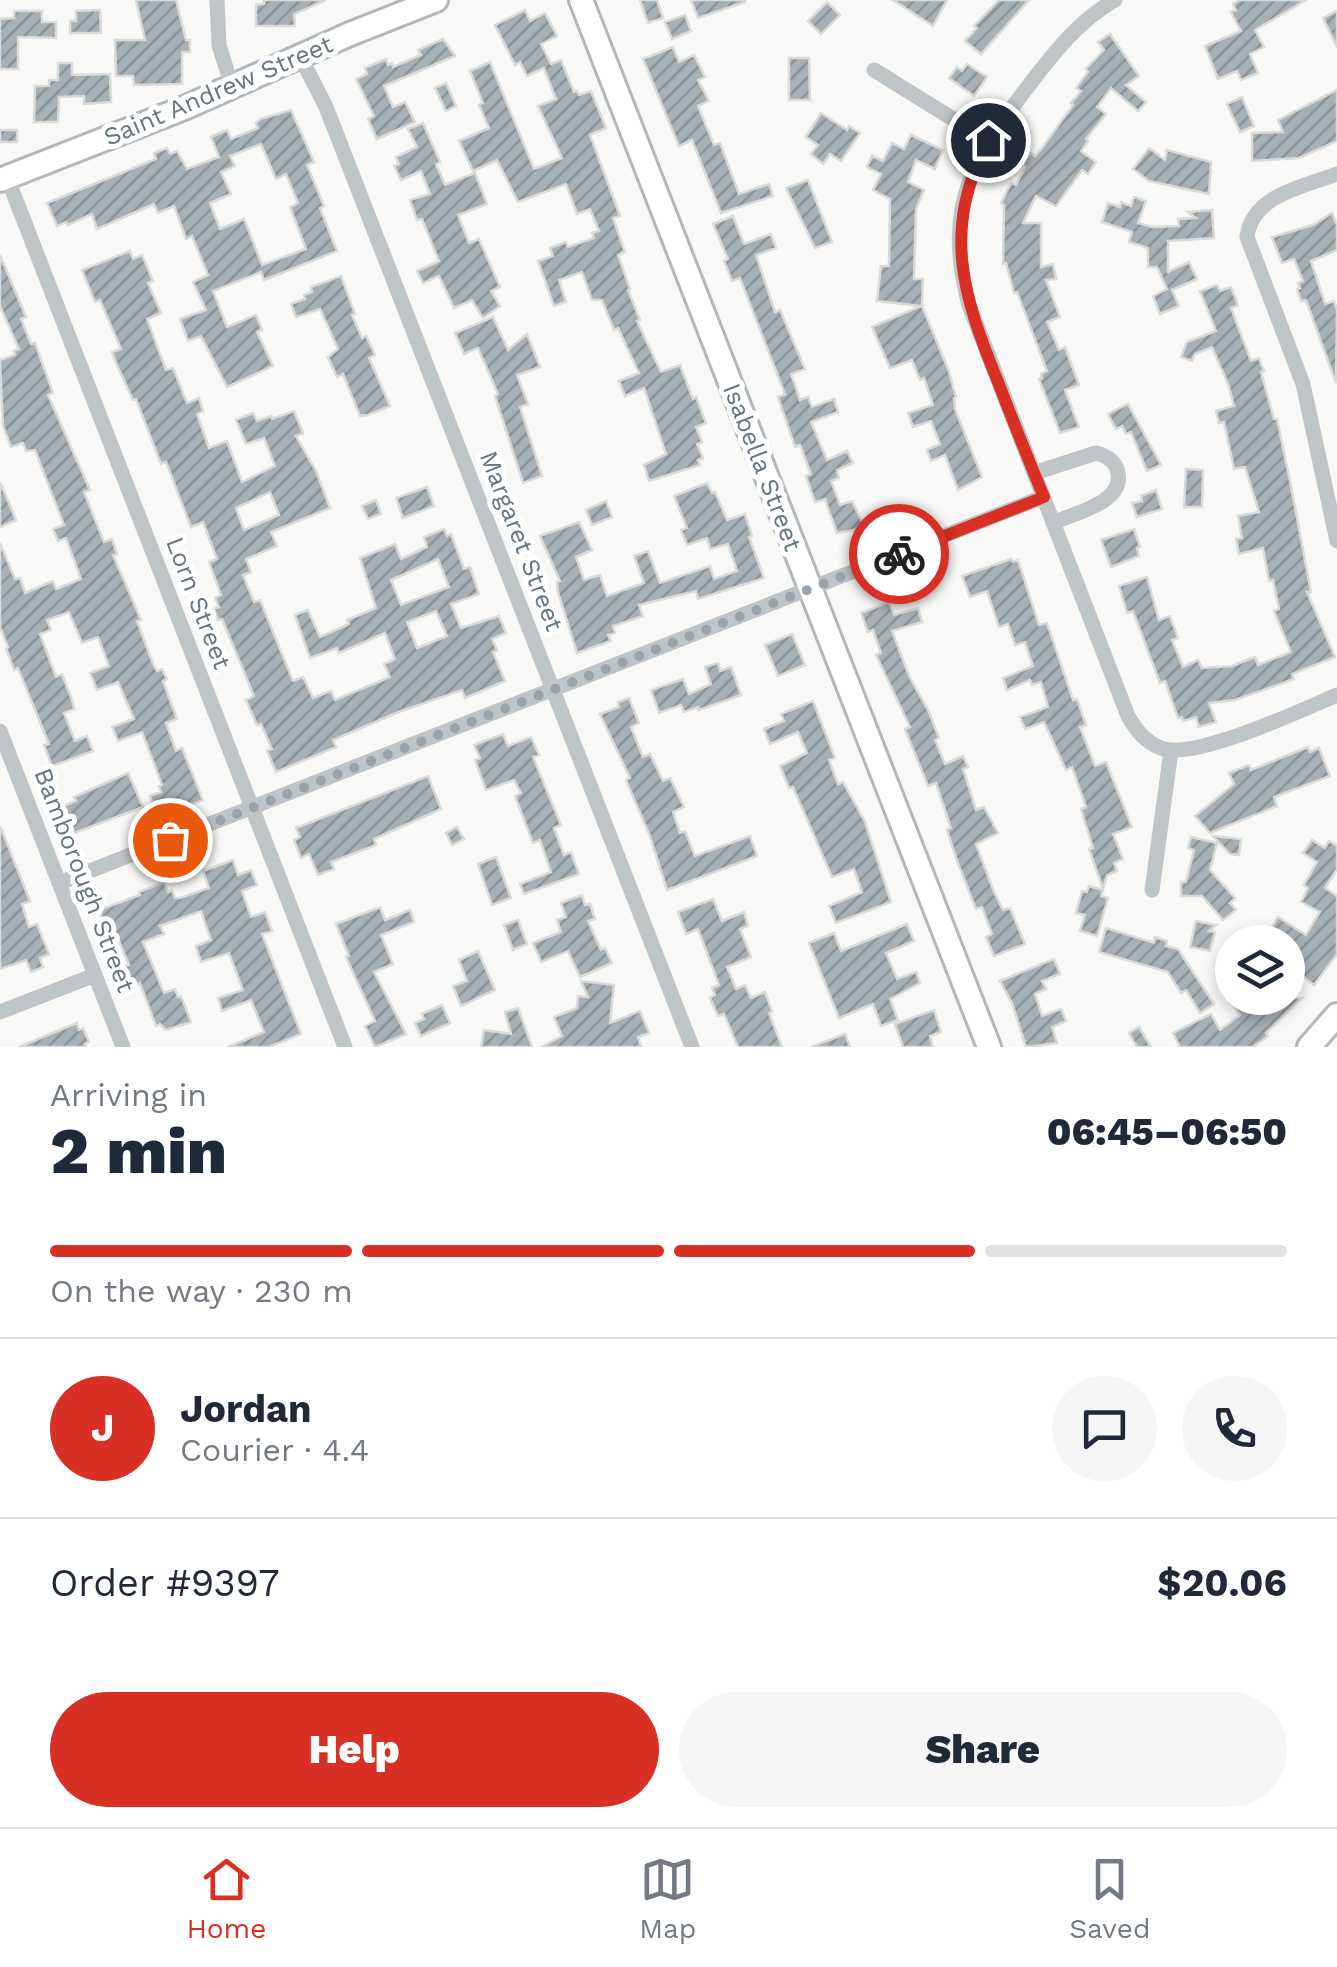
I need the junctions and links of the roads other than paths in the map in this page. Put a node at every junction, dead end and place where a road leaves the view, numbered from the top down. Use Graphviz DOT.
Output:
graph roads {
  1 [pos="218,0"];
  2 [pos="436,0"];
  3 [pos="581,0"];
  4 [pos="1115,0"];
  5 [pos="300,56"];
  6 [pos="874,70"];
  7 [pos="232,87"];
  8 [pos="988,140"];
  9 [pos="1337,174"];
  10 [pos="4,179"];
  11 [pos="1034,473"];
  12 [pos="1044,497"];
  13 [pos="1053,522"];
  14 [pos="1337,541"];
  15 [pos="810,589"];
  16 [pos="552,690"];
  17 [pos="1337,695"];
  18 [pos="1,735"];
  19 [pos="1172,751"];
  20 [pos="252,808"];
  21 [pos="59,883"];
  22 [pos="1152,890"];
  23 [pos="95,975"];
  24 [pos="0,1012"];
  25 [pos="1337,1014"];
  26 [pos="123,1047"];
  27 [pos="345,1047"];
  28 [pos="692,1047"];
  29 [pos="988,1047"];
  30 [pos="1308,1047"];
  1 -- 7 [label="street"];
  2 -- 5 [label="street, Saint Andrew Street"];
  3 -- 15 [label="street, Isabella Street"];
  4 -- 8 [label="street"];
  5 -- 7 [label="street, Saint Andrew Street"];
  5 -- 16 [label="street, Margaret Street"];
  6 -- 8 [label="street"];
  7 -- 10 [label="street, Saint Andrew Street"];
  8 -- 11 [label="street"];
  9 -- 14 [label="street"];
  10 -- 20 [label="street, Lorn Street"];
  11 -- 12 [label="street"];
  11 -- 13 [label="street"];
  12 -- 13 [label="street"];
  12 -- 15 [label="street"];
  13 -- 19 [label="street"];
  15 -- 16 [label="street"];
  15 -- 29 [label="street, Isabella Street"];
  16 -- 20 [label="street"];
  16 -- 28 [label="street, Margaret Street"];
  17 -- 19 [label="street"];
  18 -- 21 [label="street, Bamborough Street"];
  19 -- 22 [label="street"];
  20 -- 21 [label="street"];
  20 -- 27 [label="street, Lorn Street"];
  21 -- 23 [label="street, Bamborough Street"];
  23 -- 24 [label="street"];
  23 -- 26 [label="street, Bamborough Street"];
  25 -- 30 [label="street"];
}
